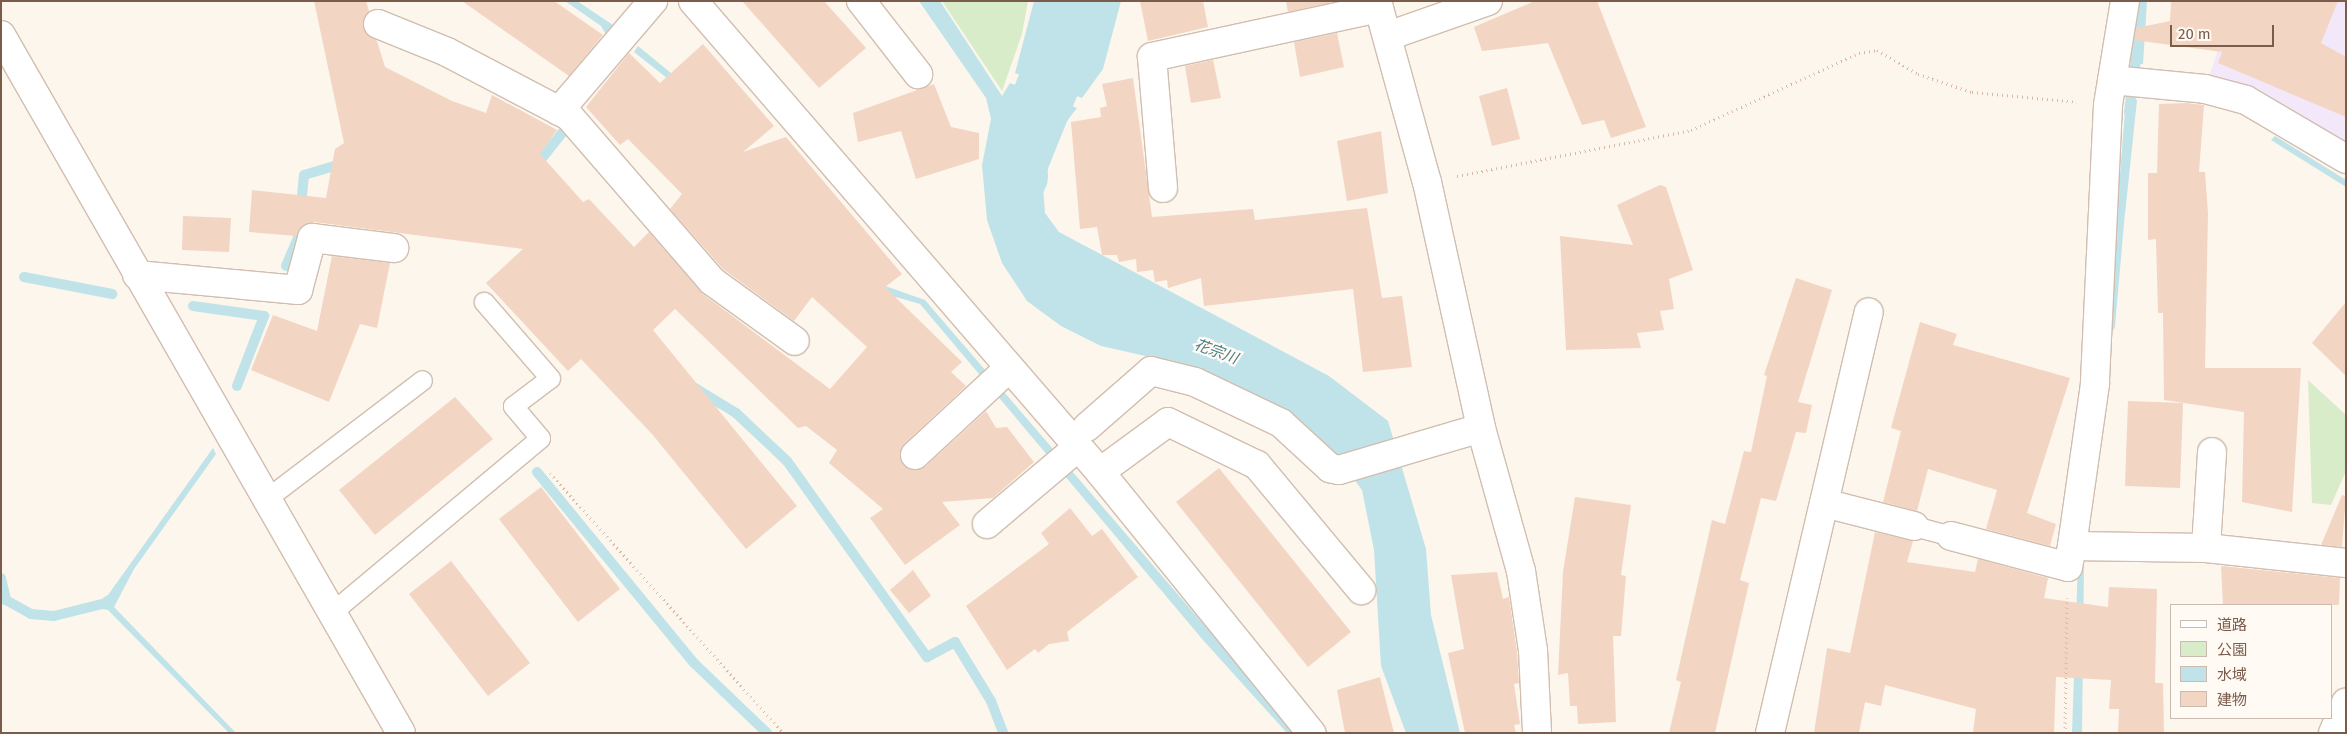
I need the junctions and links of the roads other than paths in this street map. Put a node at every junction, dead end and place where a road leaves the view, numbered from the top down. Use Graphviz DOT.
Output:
graph roads {
  1 [pos="653,1"];
  2 [pos="693,1"];
  3 [pos="861,1"];
  4 [pos="1488,1"];
  5 [pos="2124,1"];
  6 [pos="1378,4"];
  7 [pos="378,24"];
  8 [pos="1,35"];
  9 [pos="1388,36"];
  10 [pos="918,74"];
  11 [pos="2110,93"];
  12 [pos="559,111"];
  13 [pos="2346,159"];
  14 [pos="1163,188"];
  15 [pos="394,248"];
  16 [pos="137,274"];
  17 [pos="484,302"];
  18 [pos="1868,312"];
  19 [pos="795,340"];
  20 [pos="1008,369"];
  21 [pos="422,380"];
  22 [pos="1482,428"];
  23 [pos="1083,437"];
  24 [pos="2212,452"];
  25 [pos="915,455"];
  26 [pos="1100,472"];
  27 [pos="266,499"];
  28 [pos="1824,503"];
  29 [pos="987,524"];
  30 [pos="1914,526"];
  31 [pos="1951,536"];
  32 [pos="2206,548"];
  33 [pos="2070,557"];
  34 [pos="2346,563"];
  35 [pos="1361,590"];
  36 [pos="332,612"];
  37 [pos="2346,703"];
  38 [pos="401,733"];
  39 [pos="1311,733"];
  40 [pos="1537,733"];
  41 [pos="1770,733"];
  42 [pos="2334,733"];
  1 -- 12 [label="street"];
  2 -- 20 [label="street"];
  3 -- 10 [label="street"];
  4 -- 9 [label="street"];
  5 -- 11 [label="street"];
  6 -- 9 [label="street"];
  6 -- 14 [label="street"];
  7 -- 12 [label="street"];
  8 -- 16 [label="street"];
  9 -- 22 [label="street"];
  11 -- 13 [label="street"];
  11 -- 33 [label="street"];
  12 -- 19 [label="street"];
  15 -- 16 [label="street"];
  16 -- 27 [label="street"];
  17 -- 36 [label="lane"];
  18 -- 28 [label="street"];
  20 -- 23 [label="street"];
  20 -- 25 [label="street"];
  21 -- 27 [label="lane"];
  22 -- 23 [label="street"];
  22 -- 40 [label="street"];
  23 -- 26 [label="street"];
  23 -- 29 [label="street"];
  24 -- 32 [label="street"];
  26 -- 35 [label="street"];
  26 -- 39 [label="street"];
  27 -- 36 [label="street"];
  28 -- 30 [label="street"];
  28 -- 41 [label="street"];
  30 -- 31 [label="lane"];
  31 -- 33 [label="street"];
  32 -- 33 [label="street"];
  32 -- 34 [label="street"];
  36 -- 38 [label="street"];
  37 -- 42 [label="street"];
}
